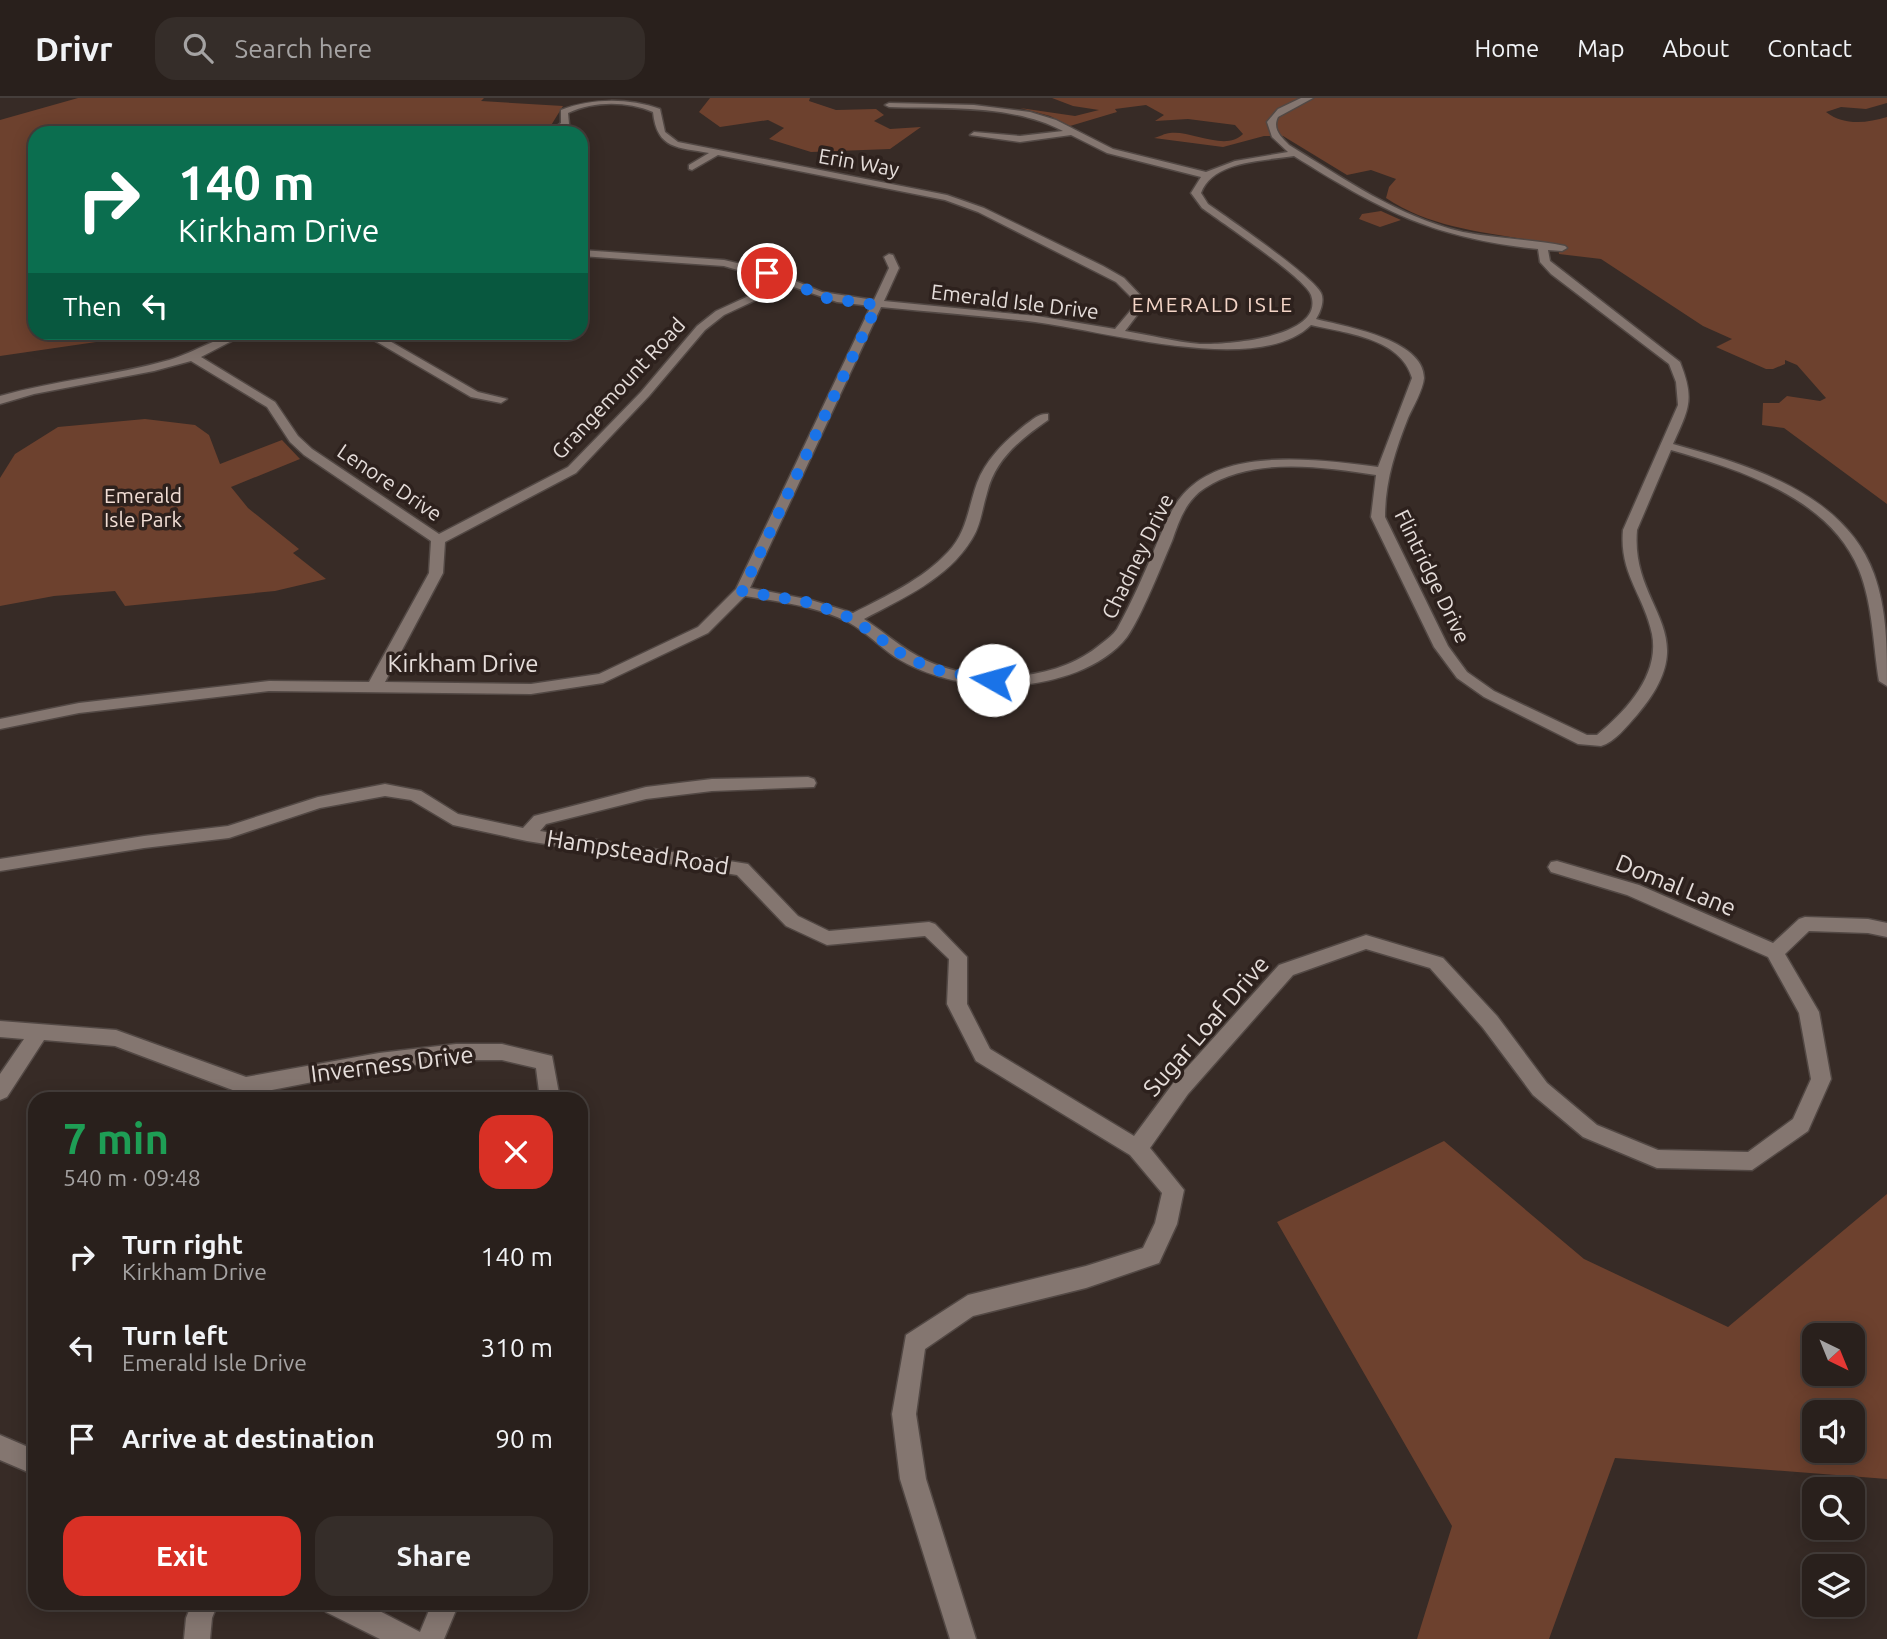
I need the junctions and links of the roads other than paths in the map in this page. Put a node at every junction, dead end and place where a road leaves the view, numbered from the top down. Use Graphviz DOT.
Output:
graph roads {
  1 [pos="1309,98"];
  2 [pos="889,105"];
  3 [pos="562,126"];
  4 [pos="1072,132"];
  5 [pos="974,135"];
  6 [pos="715,153"];
  7 [pos="1296,153"];
  8 [pos="692,167"];
  9 [pos="1206,175"];
  10 [pos="1543,247"];
  11 [pos="1562,248"];
  12 [pos="588,253"];
  13 [pos="889,257"];
  14 [pos="787,282"];
  15 [pos="877,305"];
  16 [pos="1309,321"];
  17 [pos="1118,333"];
  18 [pos="229,340"];
  19 [pos="377,340"];
  20 [pos="194,358"];
  21 [pos="501,398"];
  22 [pos="0,400"];
  23 [pos="1044,417"];
  24 [pos="1665,445"];
  25 [pos="1384,472"];
  26 [pos="438,540"];
  27 [pos="742,591"];
  28 [pos="853,619"];
  29 [pos="1887,681"];
  30 [pos="375,686"];
  31 [pos="0,724"];
  32 [pos="808,783"];
  33 [pos="527,835"];
  34 [pos="0,865"];
  35 [pos="1557,867"];
  36 [pos="1887,930"];
  37 [pos="1775,952"];
  38 [pos="0,1029"];
  39 [pos="40,1031"];
  40 [pos="0,1091"];
  41 [pos="549,1092"];
  42 [pos="1138,1149"];
  43 [pos="0,1447"];
  44 [pos="28,1460"];
  45 [pos="202,1610"];
  46 [pos="349,1610"];
  47 [pos="443,1610"];
  48 [pos="197,1639"];
  49 [pos="409,1639"];
  50 [pos="430,1639"];
  51 [pos="963,1639"];
  1 -- 7 [label="street"];
  2 -- 4 [label="street"];
  3 -- 6 [label="street, Erin Way"];
  4 -- 5 [label="street"];
  4 -- 9 [label="street"];
  6 -- 8 [label="street"];
  6 -- 17 [label="street, Erin Way"];
  7 -- 9 [label="street"];
  7 -- 10 [label="street"];
  9 -- 16 [label="street"];
  10 -- 11 [label="street"];
  10 -- 24 [label="street, Flintridge Drive"];
  12 -- 14 [label="street, Emerald Isle Drive"];
  13 -- 15 [label="street, Kirkham Drive"];
  14 -- 15 [label="street, Emerald Isle Drive"];
  14 -- 26 [label="street, Grangemount Road"];
  15 -- 17 [label="street, Emerald Isle Drive"];
  15 -- 27 [label="street, Kirkham Drive"];
  16 -- 17 [label="street, Emerald Isle Drive"];
  16 -- 25 [label="street, Flintridge Drive"];
  18 -- 20 [label="street"];
  19 -- 21 [label="street"];
  20 -- 22 [label="street"];
  20 -- 26 [label="street, Lenore Drive"];
  23 -- 28 [label="street"];
  24 -- 25 [label="street, Flintridge Drive"];
  24 -- 29 [label="street"];
  25 -- 28 [label="street, Chadney Drive"];
  26 -- 30 [label="street, Lenore Drive"];
  27 -- 28 [label="street, Chadney Drive"];
  27 -- 30 [label="street, Kirkham Drive"];
  30 -- 31 [label="street, Kirkham Drive"];
  32 -- 33 [label="street"];
  33 -- 34 [label="street, Hampstead Road"];
  33 -- 42 [label="street, Hampstead Road"];
  35 -- 37 [label="street, Domal Lane"];
  36 -- 37 [label="street"];
  37 -- 42 [label="street, Sugar Loaf Drive"];
  38 -- 39 [label="street, Inverness Drive"];
  39 -- 40 [label="street"];
  39 -- 41 [label="street, Inverness Drive"];
  42 -- 51 [label="street, Hampstead Road"];
  43 -- 44 [label="street"];
  45 -- 48 [label="street"];
  46 -- 49 [label="street"];
  47 -- 50 [label="street"];
}
